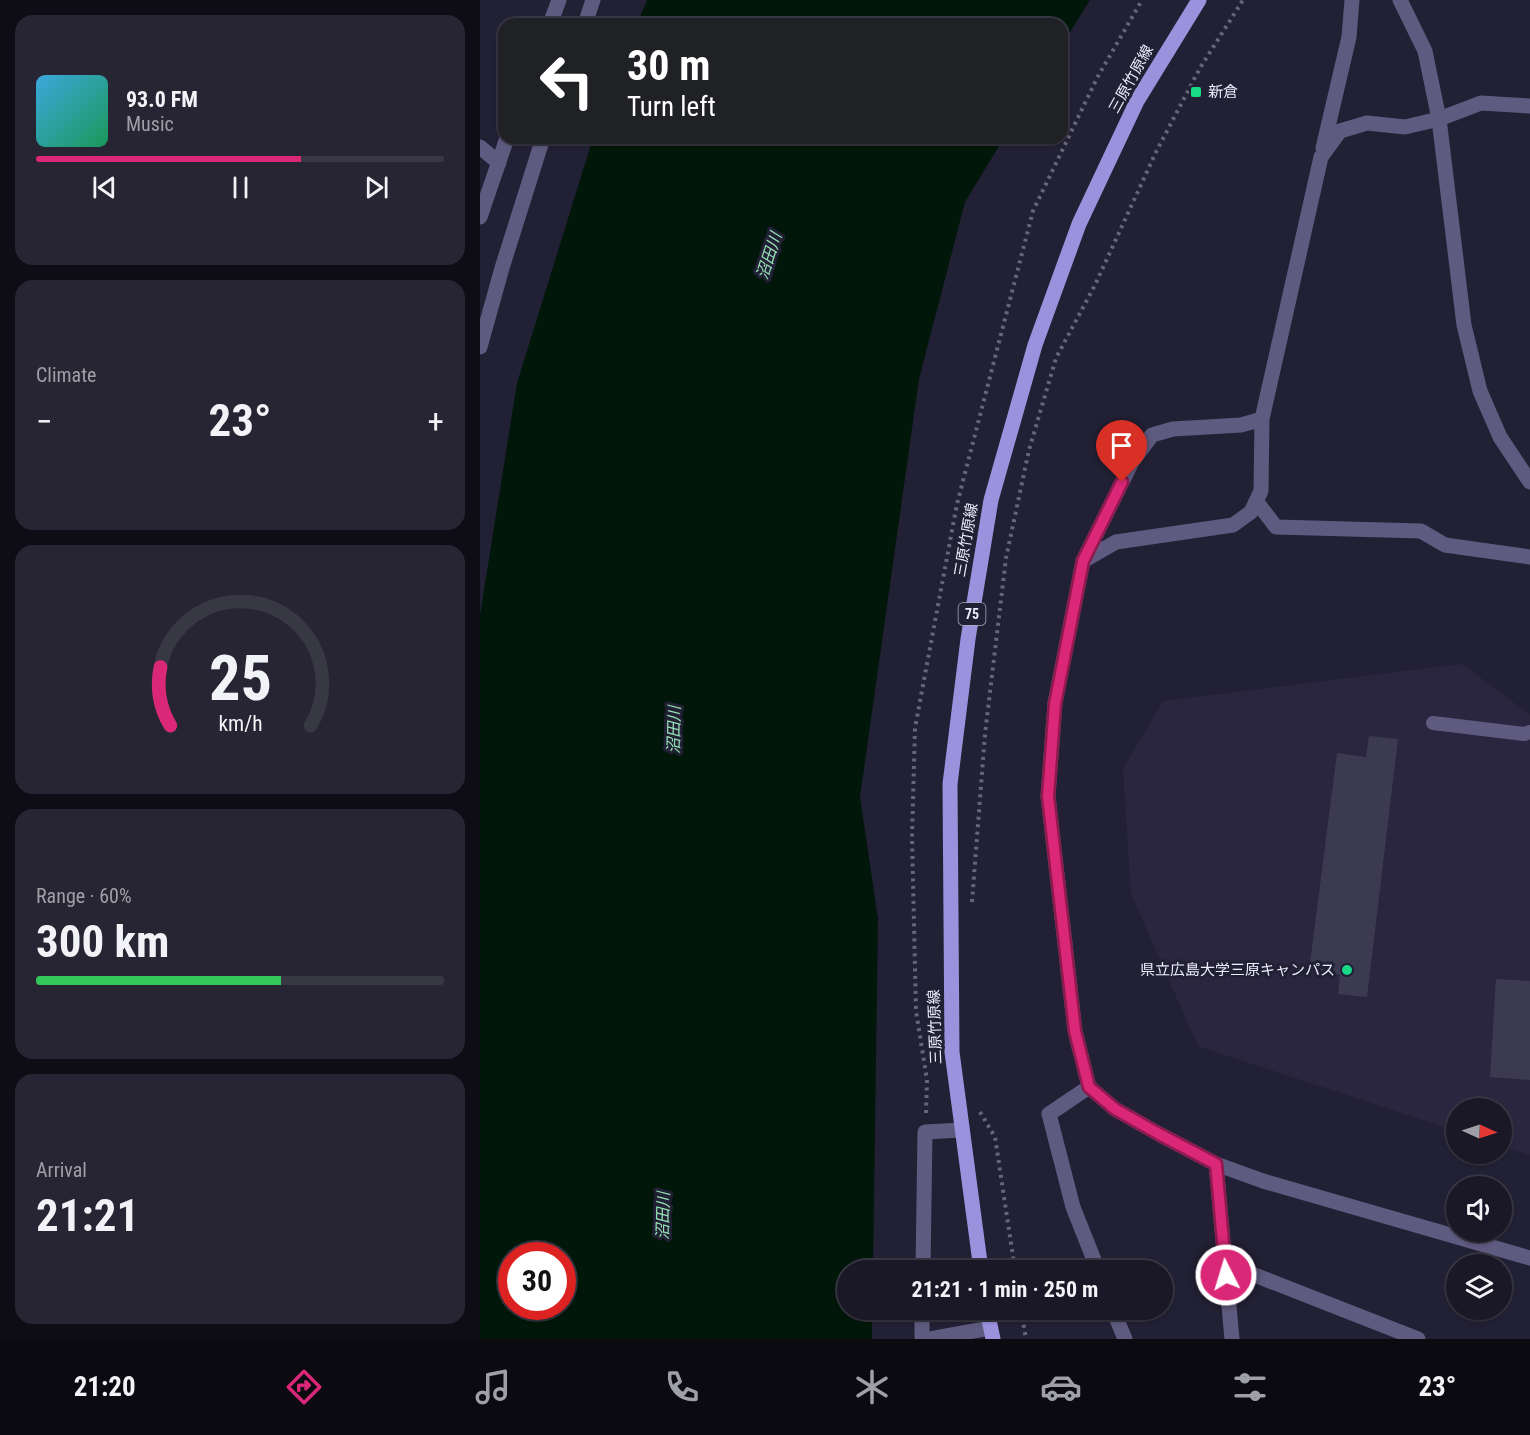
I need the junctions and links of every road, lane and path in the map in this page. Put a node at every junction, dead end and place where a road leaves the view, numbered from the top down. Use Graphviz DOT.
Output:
graph roads {
  1 [pos="559,0"];
  2 [pos="593,0"];
  3 [pos="1199,0"];
  4 [pos="1243,0"];
  5 [pos="1352,0"];
  6 [pos="1400,0"];
  7 [pos="552,18"];
  8 [pos="587,18"];
  9 [pos="1530,106"];
  10 [pos="1439,119"];
  11 [pos="505,144"];
  12 [pos="541,144"];
  13 [pos="480,147"];
  14 [pos="1321,157"];
  15 [pos="499,163"];
  16 [pos="480,217"];
  17 [pos="480,347"];
  18 [pos="1262,419"];
  19 [pos="1530,482"];
  20 [pos="1256,501"];
  21 [pos="1530,557"];
  22 [pos="1083,561"];
  23 [pos="1433,723"];
  24 [pos="1530,732"];
  25 [pos="972,904"];
  26 [pos="1089,1087"];
  27 [pos="978,1109"];
  28 [pos="961,1130"];
  29 [pos="1216,1164"];
  30 [pos="1530,1258"];
  31 [pos="923,1260"];
  32 [pos="980,1260"];
  33 [pos="1013,1260"];
  34 [pos="1094,1260"];
  35 [pos="1226,1275"];
  36 [pos="922,1320"];
  37 [pos="1023,1320"];
  38 [pos="1117,1320"];
  39 [pos="991,1334"];
  40 [pos="922,1339"];
  41 [pos="930,1339"];
  42 [pos="1026,1339"];
  43 [pos="1125,1339"];
  44 [pos="1232,1339"];
  45 [pos="1418,1339"];
  1 -- 7 [label="street"];
  2 -- 8 [label="street"];
  3 -- 28 [label="main road, 三原竹原線 / 75"];
  4 -- 25 [label="path"];
  5 -- 14 [label="street"];
  6 -- 10 [label="street"];
  9 -- 10 [label="street"];
  10 -- 14 [label="street"];
  10 -- 19 [label="street"];
  11 -- 15 [label="street"];
  12 -- 17 [label="street"];
  13 -- 15 [label="street"];
  14 -- 18 [label="street"];
  15 -- 16 [label="street"];
  18 -- 20 [label="street"];
  18 -- 22 [label="street"];
  20 -- 21 [label="street"];
  20 -- 22 [label="street"];
  22 -- 26 [label="street"];
  23 -- 24 [label="lane"];
  26 -- 29 [label="street"];
  26 -- 34 [label="street"];
  27 -- 33 [label="path"];
  28 -- 31 [label="street"];
  28 -- 32 [label="main road, 三原竹原線 / 75"];
  29 -- 30 [label="street"];
  29 -- 35 [label="street"];
  35 -- 44 [label="street"];
  35 -- 45 [label="street"];
  36 -- 40 [label="street"];
  37 -- 42 [label="path"];
  38 -- 43 [label="street"];
  39 -- 41 [label="street"];
}
